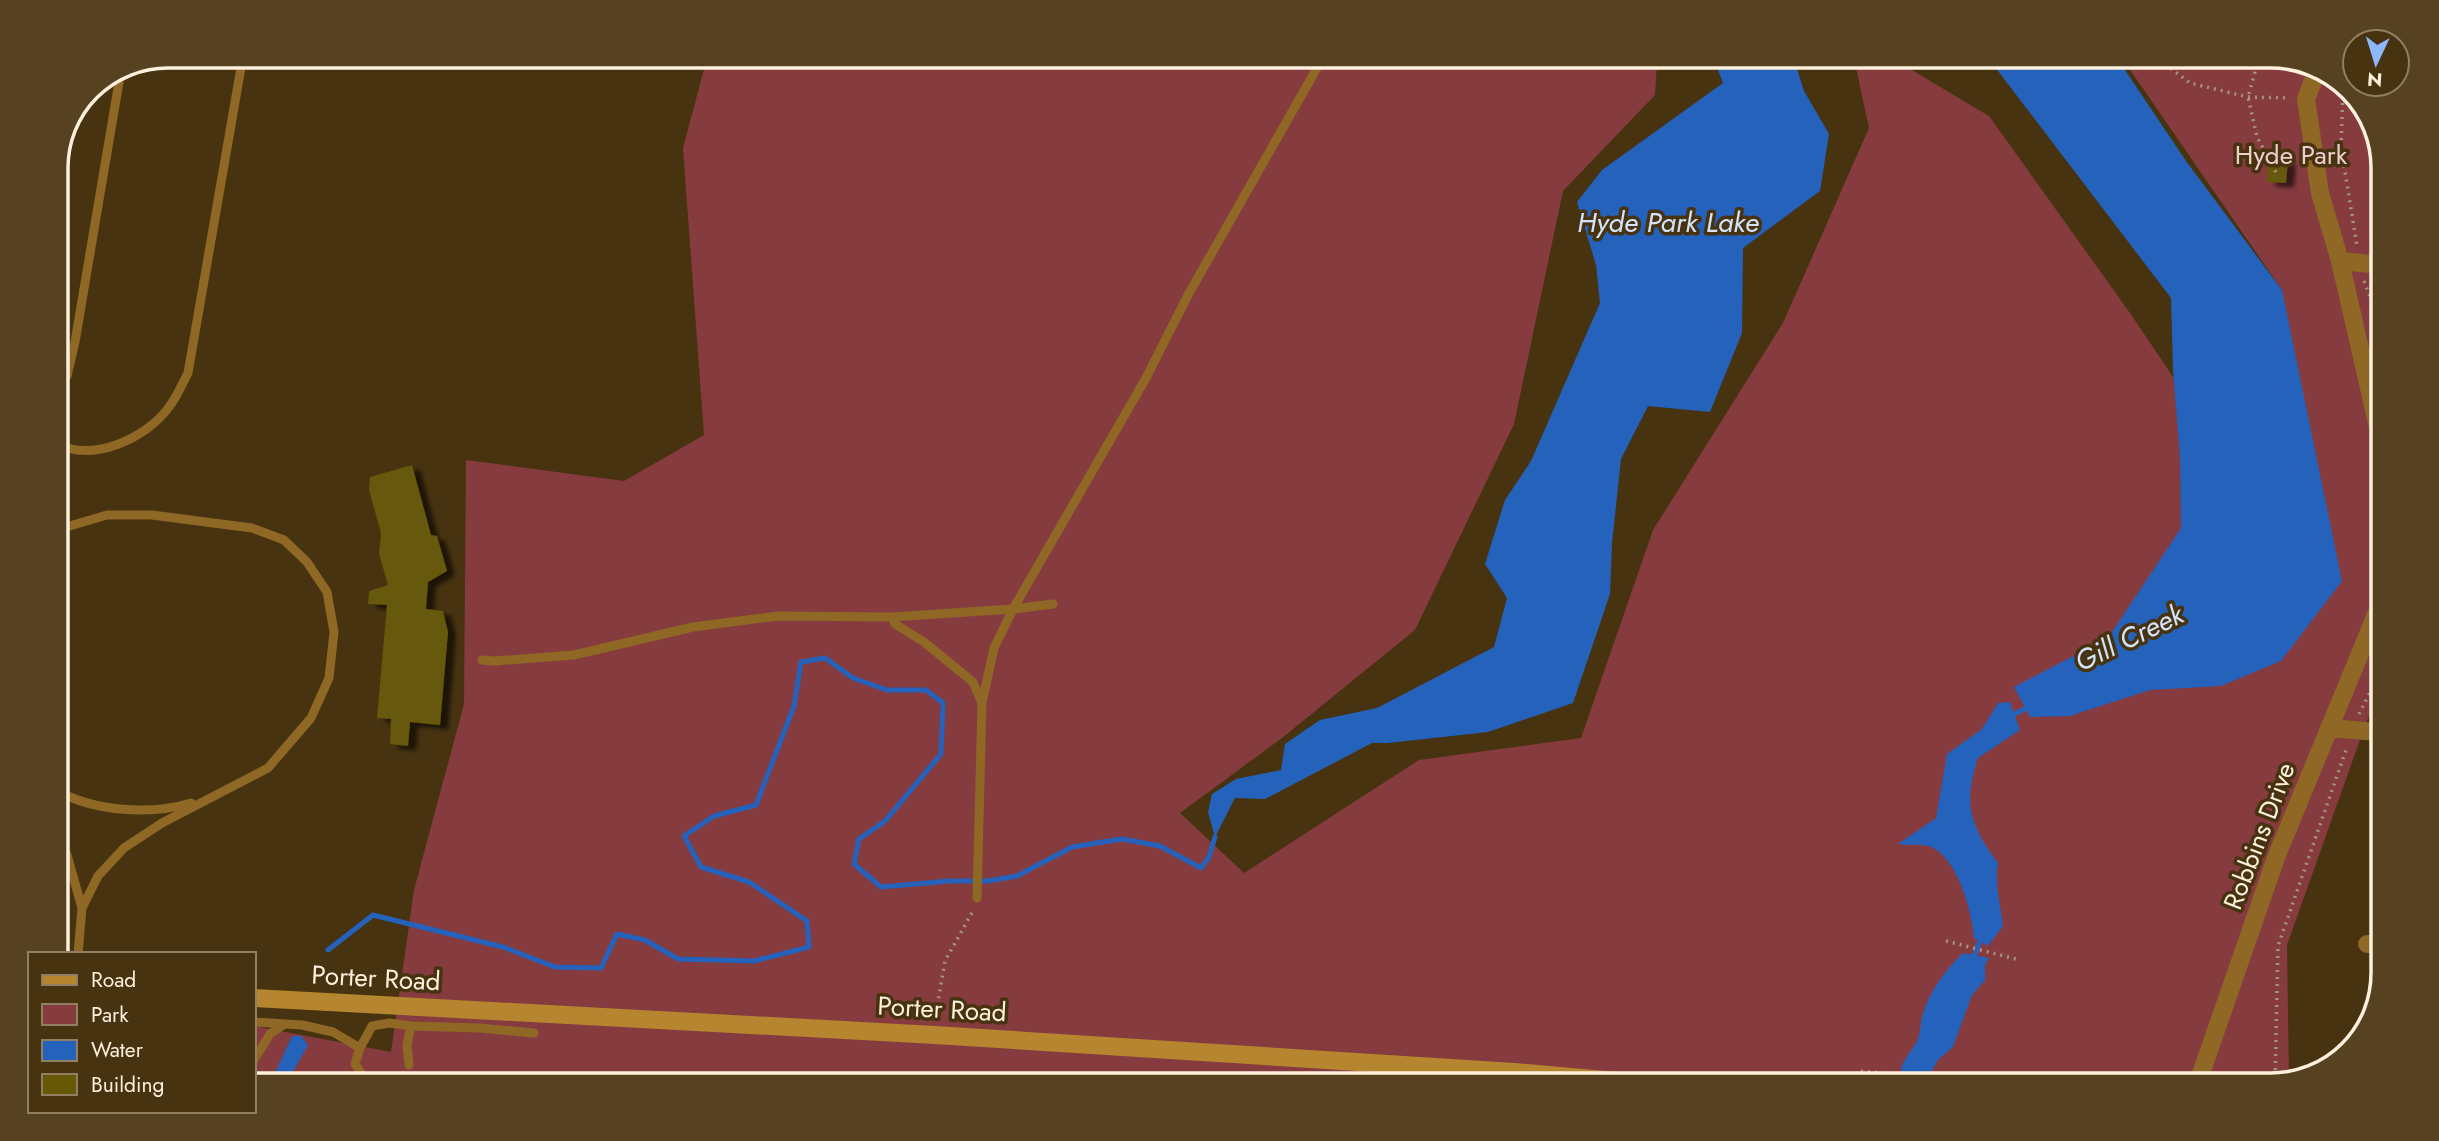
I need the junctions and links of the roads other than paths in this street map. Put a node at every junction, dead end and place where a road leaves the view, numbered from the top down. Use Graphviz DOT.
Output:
graph roads {
  1 [pos="241,68"];
  2 [pos="1317,68"];
  3 [pos="2314,78"];
  4 [pos="119,81"];
  5 [pos="2340,261"];
  6 [pos="2371,264"];
  7 [pos="68,368"];
  8 [pos="2371,397"];
  9 [pos="68,449"];
  10 [pos="68,526"];
  11 [pos="1053,604"];
  12 [pos="1013,609"];
  13 [pos="892,617"];
  14 [pos="2371,627"];
  15 [pos="482,660"];
  16 [pos="982,703"];
  17 [pos="2330,728"];
  18 [pos="2371,732"];
  19 [pos="68,794"];
  20 [pos="213,797"];
  21 [pos="68,859"];
  22 [pos="977,898"];
  23 [pos="82,908"];
  24 [pos="78,952"];
  25 [pos="256,998"];
  26 [pos="256,1022"];
  27 [pos="285,1024"];
  28 [pos="411,1026"];
  29 [pos="534,1033"];
  30 [pos="360,1048"];
  31 [pos="256,1057"];
  32 [pos="410,1065"];
  33 [pos="361,1073"];
  34 [pos="1525,1073"];
  35 [pos="2201,1073"];
  1 -- 9 [label="lane"];
  2 -- 12 [label="lane"];
  3 -- 5 [label="street"];
  4 -- 7 [label="lane"];
  5 -- 6 [label="street"];
  5 -- 8 [label="street"];
  10 -- 20 [label="lane"];
  11 -- 12 [label="lane"];
  12 -- 13 [label="lane"];
  12 -- 16 [label="lane"];
  13 -- 15 [label="lane"];
  13 -- 16 [label="lane"];
  14 -- 17 [label="street, Robbins Drive"];
  16 -- 22 [label="lane"];
  17 -- 18 [label="street"];
  17 -- 35 [label="street, Robbins Drive"];
  19 -- 20 [label="lane"];
  20 -- 23 [label="lane"];
  21 -- 23 [label="lane"];
  23 -- 24 [label="lane"];
  25 -- 34 [label="main road, Porter Road"];
  26 -- 27 [label="lane"];
  27 -- 30 [label="lane"];
  27 -- 31 [label="lane"];
  28 -- 29 [label="lane"];
  28 -- 30 [label="lane"];
  28 -- 32 [label="lane"];
  30 -- 33 [label="lane"];
}
